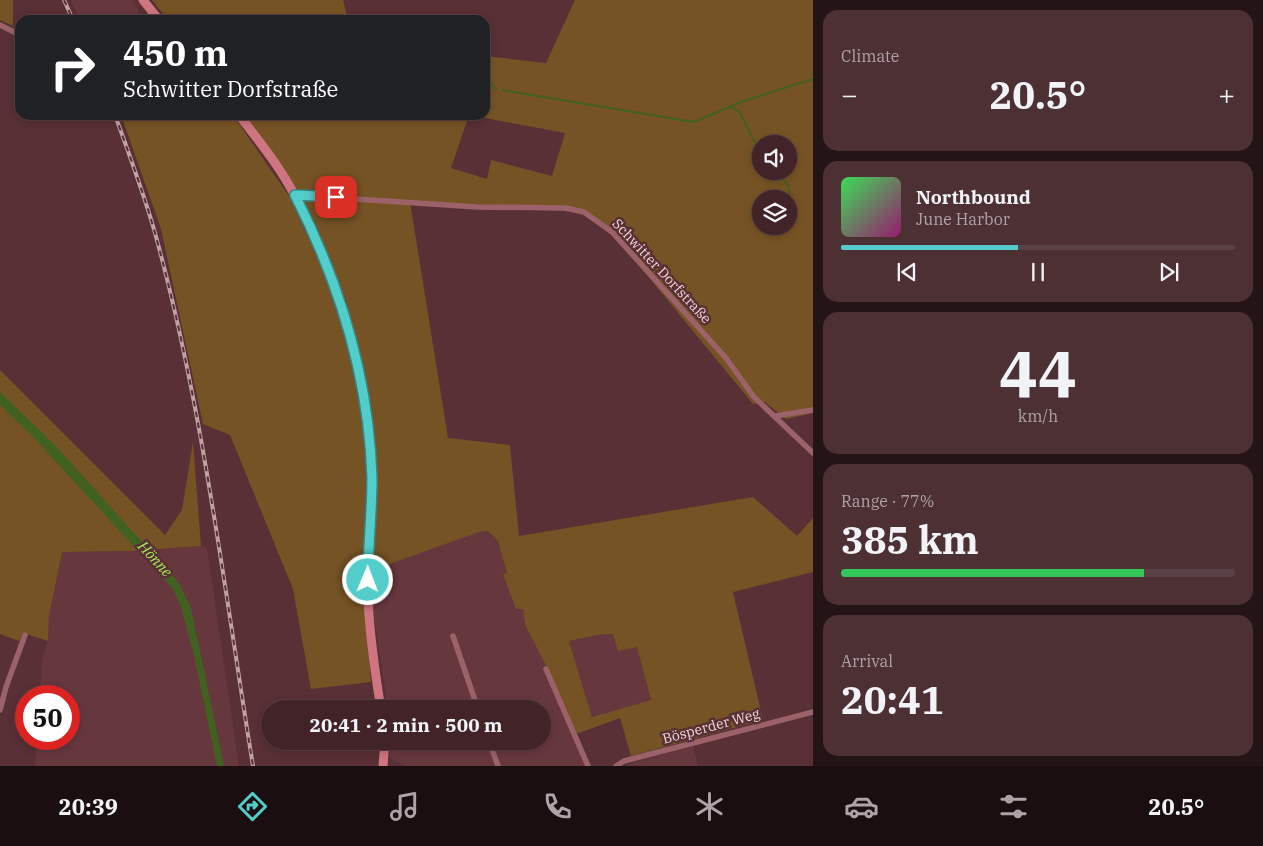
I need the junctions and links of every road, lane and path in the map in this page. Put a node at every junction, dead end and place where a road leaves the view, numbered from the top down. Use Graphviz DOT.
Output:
graph roads {
  1 [pos="142,0"];
  2 [pos="153,12"];
  3 [pos="149,15"];
  4 [pos="155,15"];
  5 [pos="0,25"];
  6 [pos="15,32"];
  7 [pos="243,120"];
  8 [pos="295,195"];
  9 [pos="813,410"];
  10 [pos="775,416"];
  11 [pos="813,453"];
  12 [pos="25,636"];
  13 [pos="452,636"];
  14 [pos="546,669"];
  15 [pos="380,700"];
  16 [pos="475,700"];
  17 [pos="0,710"];
  18 [pos="813,712"];
  19 [pos="384,750"];
  20 [pos="492,750"];
  21 [pos="383,766"];
  22 [pos="498,766"];
  23 [pos="588,766"];
  24 [pos="616,766"];
  1 -- 2 [label="main road"];
  2 -- 3 [label="street"];
  2 -- 4 [label="main road"];
  5 -- 6 [label="street"];
  7 -- 8 [label="main road"];
  8 -- 10 [label="street, Schwitter Dorfstraße"];
  8 -- 15 [label="main road"];
  9 -- 10 [label="street"];
  10 -- 11 [label="street, Schwitter Dorfstraße"];
  12 -- 17 [label="street"];
  13 -- 16 [label="street"];
  14 -- 23 [label="street"];
  18 -- 24 [label="street, Bösperder Weg"];
  19 -- 21 [label="main road"];
  20 -- 22 [label="street"];
}
